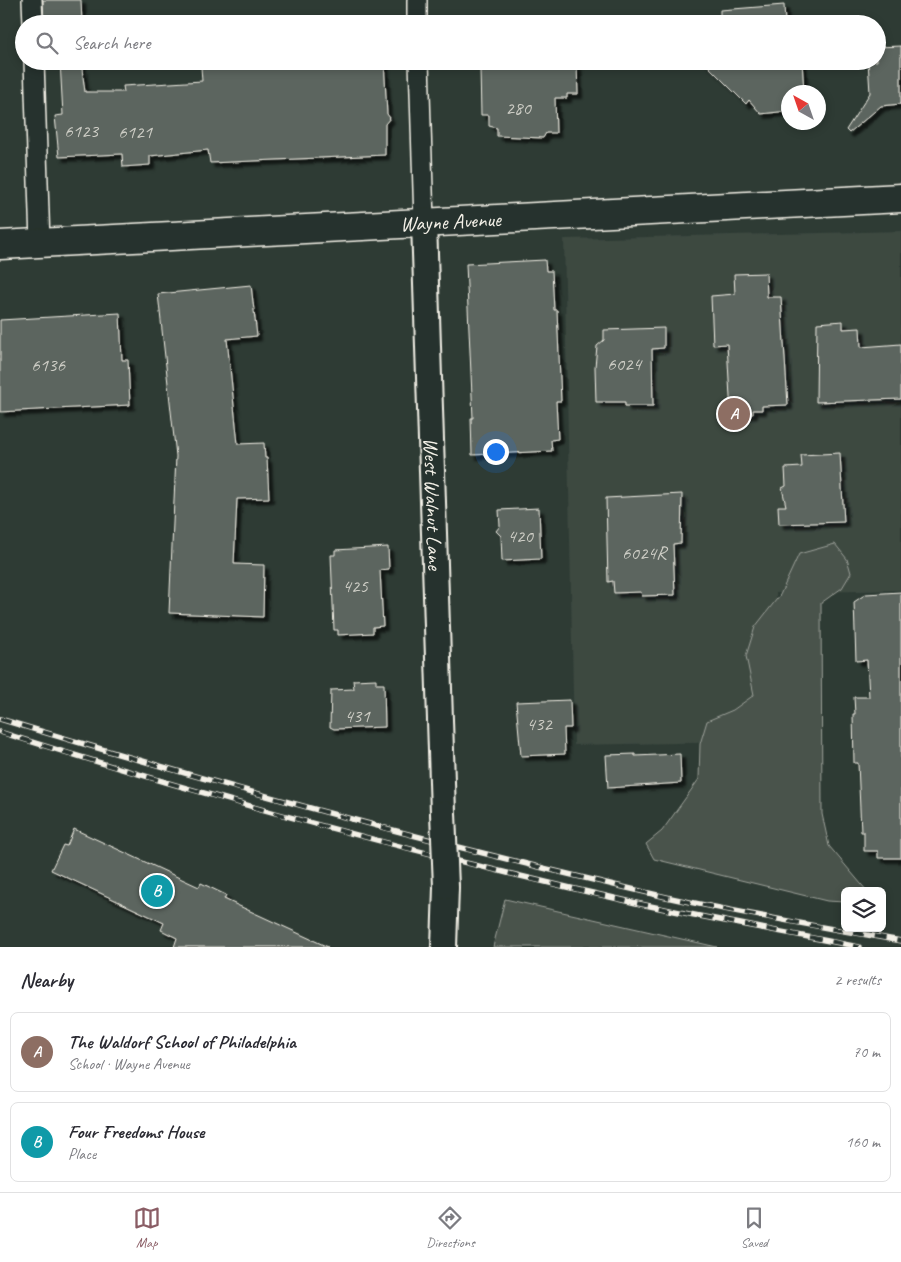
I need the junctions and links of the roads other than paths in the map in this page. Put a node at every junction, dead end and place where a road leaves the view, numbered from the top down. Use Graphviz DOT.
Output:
graph roads {
  1 [pos="32,0"];
  2 [pos="416,0"];
  3 [pos="33,15"];
  4 [pos="417,15"];
  5 [pos="34,70"];
  6 [pos="419,70"];
  7 [pos="901,198"];
  8 [pos="424,222"];
  9 [pos="40,243"];
  10 [pos="0,245"];
  11 [pos="444,947"];
  1 -- 3 [label="street"];
  2 -- 4 [label="street"];
  5 -- 9 [label="street"];
  6 -- 8 [label="street, West Walnut Lane"];
  7 -- 8 [label="main road, Wayne Avenue"];
  8 -- 9 [label="main road, Wayne Avenue"];
  8 -- 11 [label="street, West Walnut Lane, bridge"];
  9 -- 10 [label="main road, Wayne Avenue"];
}
